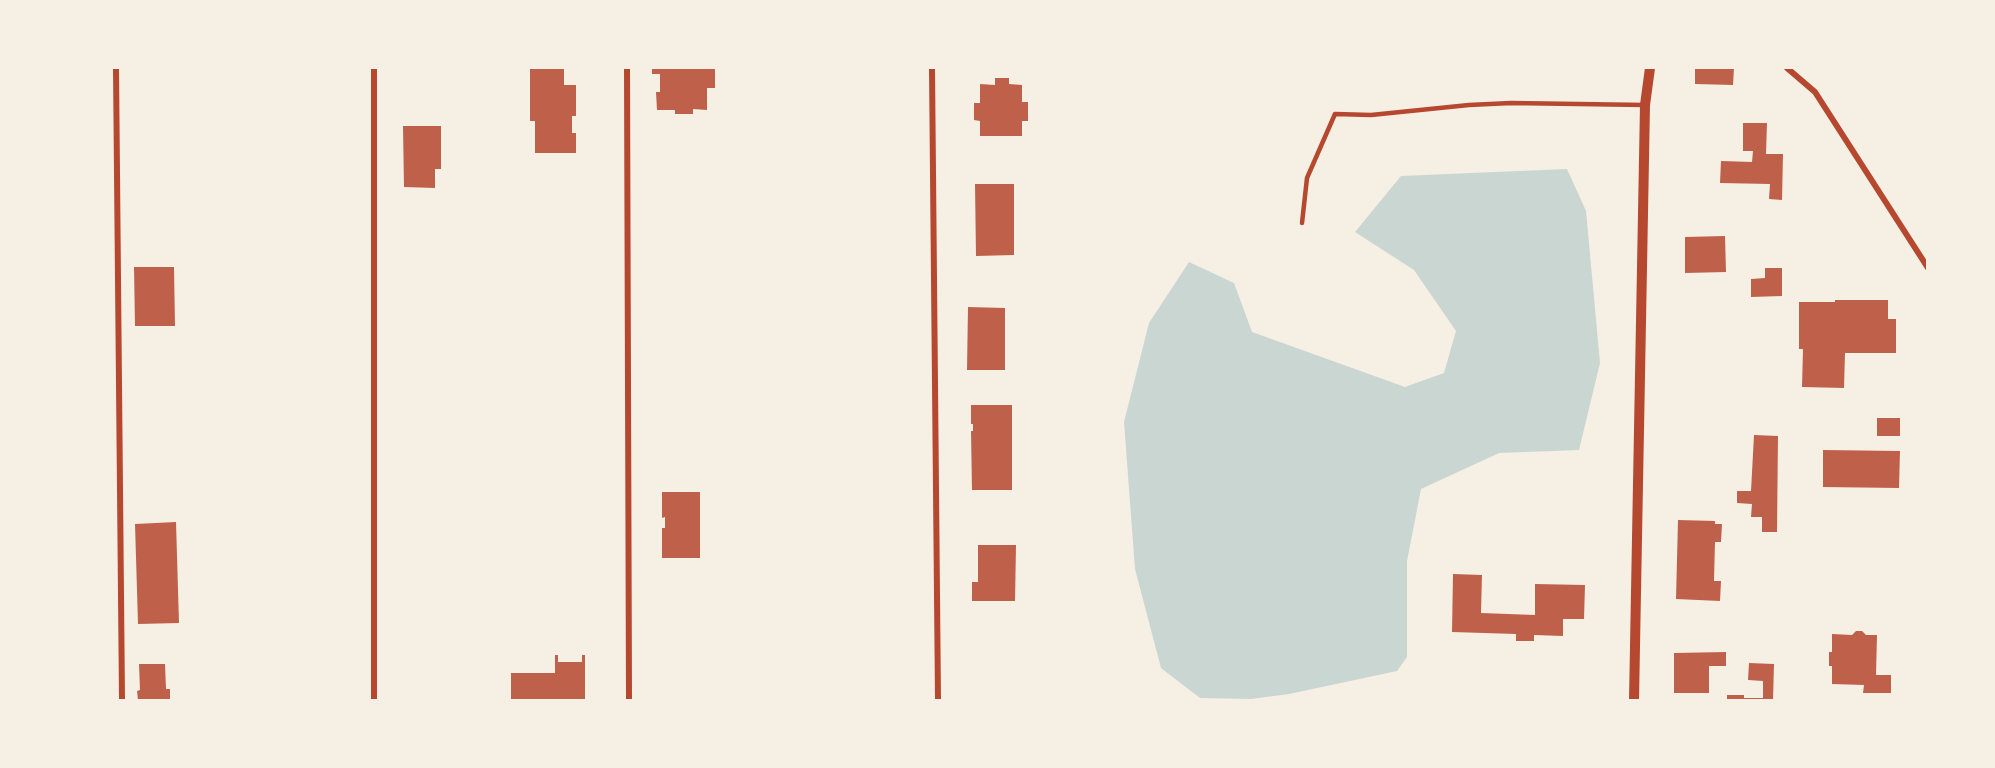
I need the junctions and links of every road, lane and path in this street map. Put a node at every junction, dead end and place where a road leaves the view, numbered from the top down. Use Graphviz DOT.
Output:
graph roads {
  1 [pos="116,68"];
  2 [pos="374,68"];
  3 [pos="627,68"];
  4 [pos="932,68"];
  5 [pos="1650,68"];
  6 [pos="1787,68"];
  7 [pos="1645,105"];
  8 [pos="1302,223"];
  9 [pos="1928,268"];
  10 [pos="122,700"];
  11 [pos="374,700"];
  12 [pos="628,700"];
  13 [pos="938,700"];
  14 [pos="1634,700"];
  1 -- 10 [label="street"];
  2 -- 11 [label="street"];
  3 -- 12 [label="street"];
  4 -- 13 [label="street"];
  5 -- 7 [label="street"];
  6 -- 9 [label="street"];
  7 -- 8 [label="lane"];
  7 -- 14 [label="street"];
}
